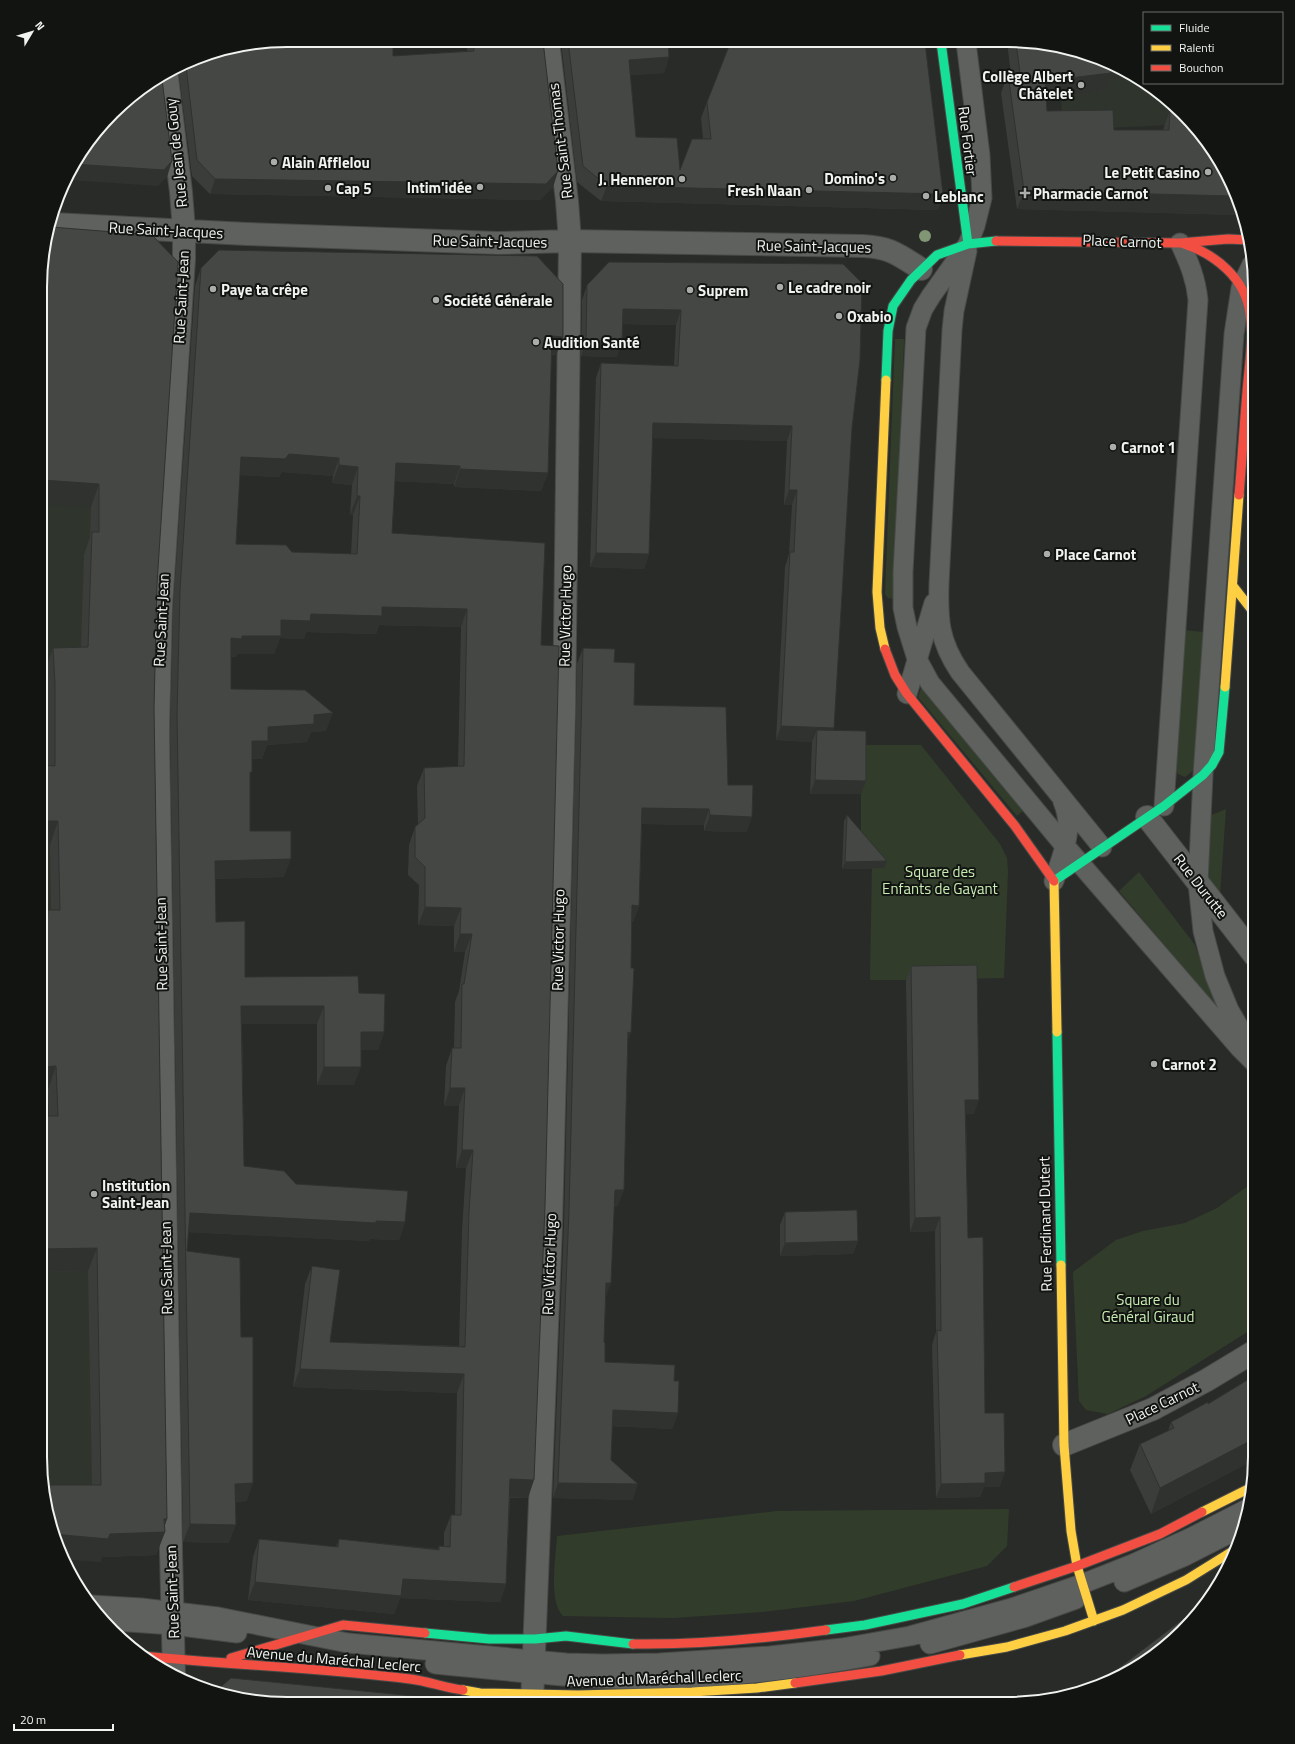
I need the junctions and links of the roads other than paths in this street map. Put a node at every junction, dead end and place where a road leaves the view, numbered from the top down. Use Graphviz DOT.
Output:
graph roads {
  1 [pos="549,47"];
  2 [pos="942,47"];
  3 [pos="967,47"];
  4 [pos="167,79"];
  5 [pos="55,224"];
  6 [pos="184,230"];
  7 [pos="1243,240"];
  8 [pos="570,241"];
  9 [pos="1180,243"];
  10 [pos="968,244"];
  11 [pos="921,269"];
  12 [pos="1247,274"];
  13 [pos="1241,288"];
  14 [pos="1248,305"];
  15 [pos="1248,378"];
  16 [pos="939,584"];
  17 [pos="1234,586"];
  18 [pos="1248,605"];
  19 [pos="917,659"];
  20 [pos="907,694"];
  21 [pos="1203,775"];
  22 [pos="1060,793"];
  23 [pos="1155,811"];
  24 [pos="1065,846"];
  25 [pos="1102,847"];
  26 [pos="1080,863"];
  27 [pos="1054,881"];
  28 [pos="1198,883"];
  29 [pos="1248,947"];
  30 [pos="1248,1042"];
  31 [pos="1248,1056"];
  32 [pos="1248,1355"];
  33 [pos="1064,1445"];
  34 [pos="1246,1490"];
  35 [pos="1241,1512"];
  36 [pos="1236,1530"];
  37 [pos="1227,1554"];
  38 [pos="1077,1566"];
  39 [pos="1084,1590"];
  40 [pos="100,1606"];
  41 [pos="173,1618"];
  42 [pos="111,1620"];
  43 [pos="1094,1621"];
  44 [pos="308,1635"];
  45 [pos="283,1642"];
  46 [pos="210,1663"];
  47 [pos="174,1667"];
  48 [pos="533,1674"];
  1 -- 8 [label="street, Rue Saint-Thomas"];
  2 -- 10 [label="street, Rue Fortier"];
  3 -- 10 [label="lane"];
  4 -- 6 [label="street, Rue Jean de Gouy"];
  5 -- 6 [label="street, Rue Saint-Jacques"];
  6 -- 8 [label="street, Rue Saint-Jacques"];
  6 -- 41 [label="street, Rue Saint-Jean"];
  7 -- 9 [label="street, Place Carnot"];
  8 -- 11 [label="street, Rue Saint-Jacques"];
  8 -- 48 [label="street, Rue Victor Hugo"];
  9 -- 10 [label="street, Place Carnot"];
  9 -- 13 [label="street, Place Carnot"];
  9 -- 23 [label="lane, Place Carnot"];
  10 -- 11 [label="street, Place Carnot"];
  10 -- 16 [label="lane"];
  10 -- 19 [label="lane"];
  11 -- 20 [label="street, Place Carnot"];
  12 -- 13 [label="lane"];
  13 -- 14 [label="street, Place Carnot"];
  13 -- 21 [label="lane"];
  15 -- 17 [label="street, Place Carnot"];
  16 -- 19 [label="lane"];
  16 -- 22 [label="lane"];
  17 -- 18 [label="street"];
  17 -- 21 [label="street, Place Carnot"];
  19 -- 20 [label="lane"];
  19 -- 24 [label="lane"];
  20 -- 27 [label="street, Place Carnot"];
  21 -- 23 [label="street, Place Carnot"];
  21 -- 28 [label="lane"];
  22 -- 24 [label="lane"];
  22 -- 25 [label="lane"];
  23 -- 25 [label="street, Place Carnot"];
  23 -- 28 [label="street, Rue Durutte"];
  24 -- 26 [label="lane"];
  24 -- 27 [label="lane"];
  25 -- 26 [label="street, Place Carnot"];
  26 -- 27 [label="street, Place Carnot"];
  26 -- 31 [label="lane"];
  27 -- 33 [label="street, Rue Ferdinand Dutert"];
  28 -- 29 [label="street, Rue Durutte"];
  28 -- 30 [label="lane"];
  32 -- 33 [label="street, Place Carnot"];
  33 -- 38 [label="street, Rue Ferdinand Dutert"];
  34 -- 38 [label="street, Avenue du Maréchal Leclerc"];
  35 -- 39 [label="lane"];
  36 -- 39 [label="lane"];
  37 -- 43 [label="street, Avenue du Maréchal Leclerc"];
  38 -- 39 [label="street"];
  38 -- 48 [label="street, Avenue du Maréchal Leclerc"];
  39 -- 43 [label="street"];
  39 -- 48 [label="lane"];
  40 -- 41 [label="lane"];
  41 -- 42 [label="lane"];
  41 -- 44 [label="lane"];
  41 -- 45 [label="lane"];
  41 -- 47 [label="street, Rue Saint-Jean"];
  43 -- 48 [label="street, Avenue du Maréchal Leclerc"];
  44 -- 45 [label="street, Avenue du Maréchal Leclerc"];
  44 -- 48 [label="lane"];
  45 -- 46 [label="street, Avenue du Maréchal Leclerc"];
  45 -- 48 [label="lane"];
  46 -- 47 [label="street, Avenue du Maréchal Leclerc"];
  46 -- 48 [label="street, Avenue du Maréchal Leclerc"];
}
